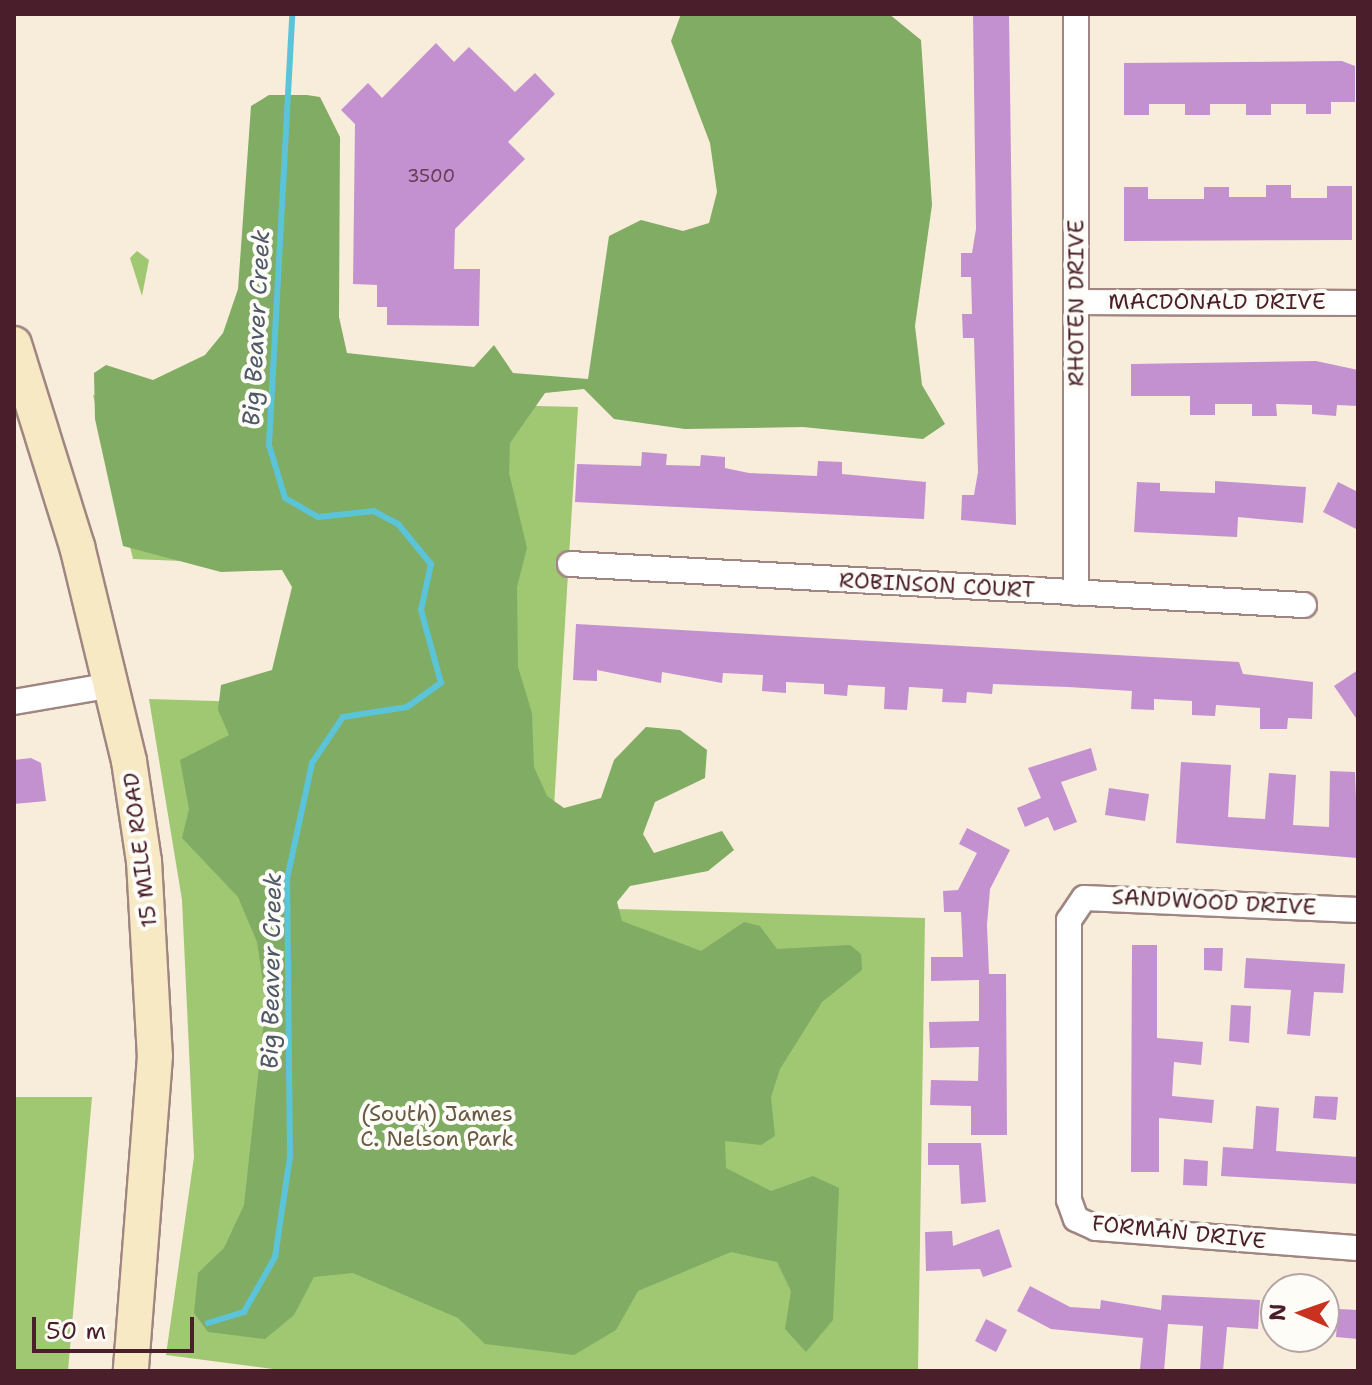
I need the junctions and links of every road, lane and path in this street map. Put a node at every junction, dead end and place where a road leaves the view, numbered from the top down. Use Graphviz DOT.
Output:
graph roads {
  1 [pos="1076,14"];
  2 [pos="1076,302"];
  3 [pos="1358,303"];
  4 [pos="15,354"];
  5 [pos="570,564"];
  6 [pos="1076,593"];
  7 [pos="1304,605"];
  8 [pos="112,685"];
  9 [pos="14,702"];
  10 [pos="1358,910"];
  11 [pos="1069,1049"];
  12 [pos="1358,1248"];
  13 [pos="131,1371"];
  1 -- 2 [label="street, RHOTEN DRIVE"];
  2 -- 3 [label="street, MACDONALD DRIVE"];
  2 -- 6 [label="street, RHOTEN DRIVE"];
  4 -- 8 [label="main road, 15 MILE ROAD"];
  5 -- 6 [label="street, ROBINSON COURT"];
  6 -- 7 [label="street, ROBINSON COURT"];
  8 -- 9 [label="street"];
  8 -- 13 [label="main road, 15 MILE ROAD"];
  10 -- 11 [label="street, SANDWOOD DRIVE"];
  11 -- 12 [label="street, FORMAN DRIVE"];
}
